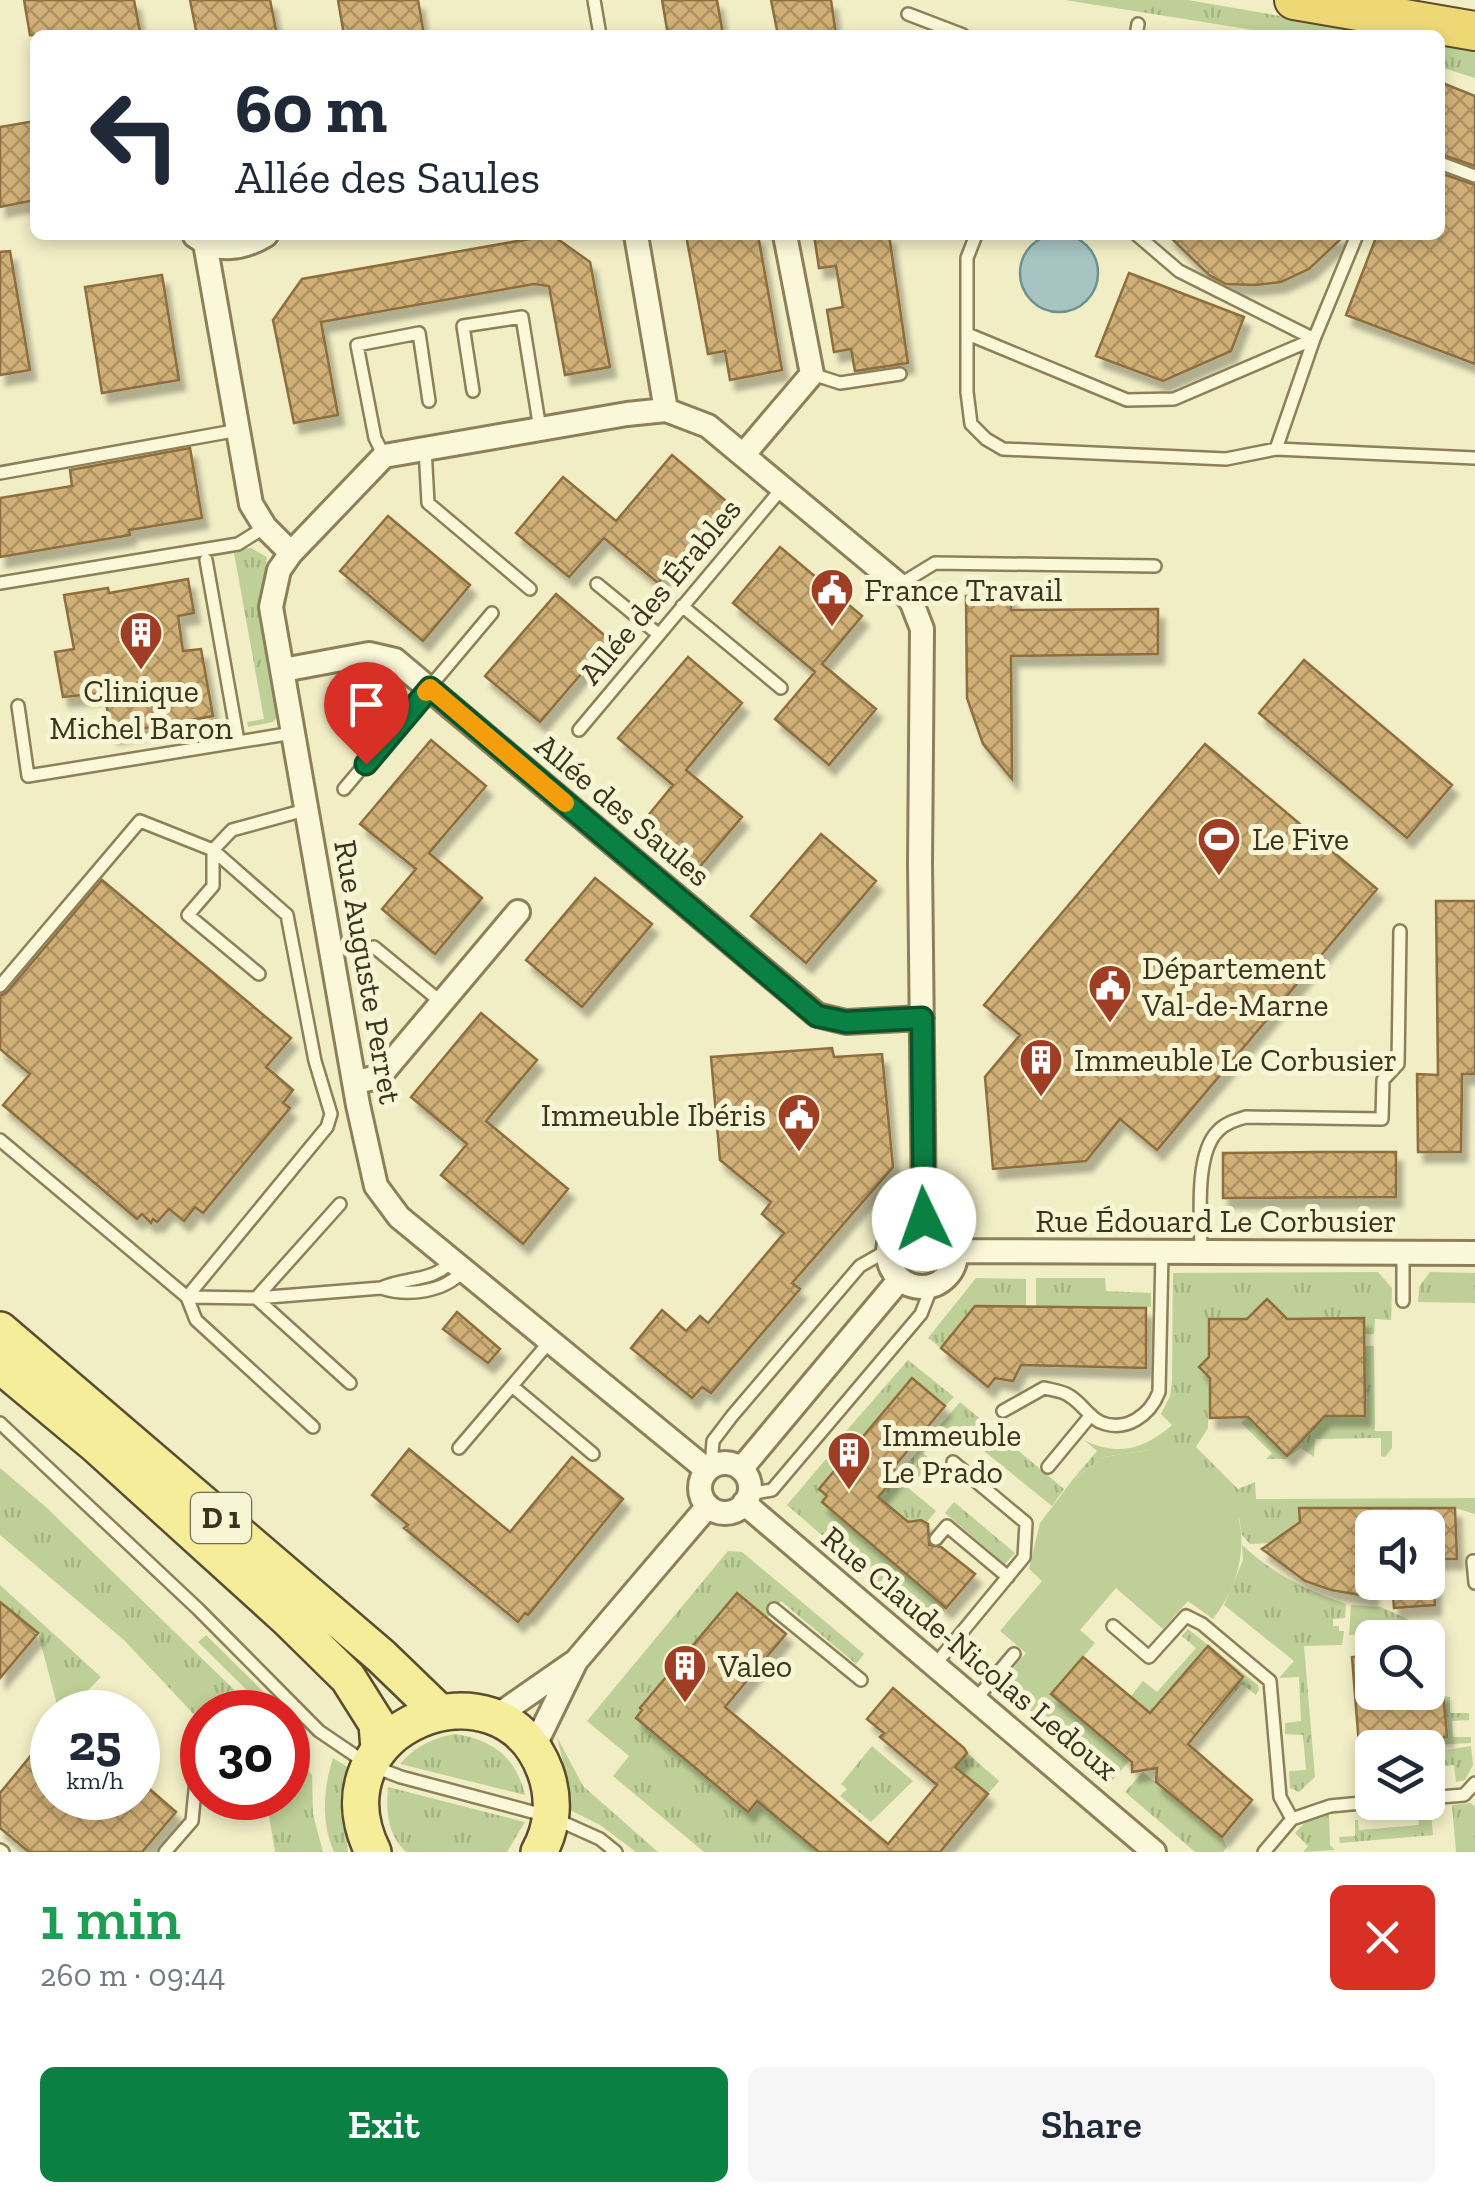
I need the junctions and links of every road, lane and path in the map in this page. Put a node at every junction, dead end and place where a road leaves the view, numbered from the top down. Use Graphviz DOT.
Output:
graph roads {
  1 [pos="594,0"];
  2 [pos="1294,0"];
  3 [pos="908,14"];
  4 [pos="599,30"];
  5 [pos="950,30"];
  6 [pos="1475,31"];
  7 [pos="1445,165"];
  8 [pos="1475,176"];
  9 [pos="200,240"];
  10 [pos="204,240"];
  11 [pos="258,240"];
  12 [pos="637,240"];
  13 [pos="786,240"];
  14 [pos="974,240"];
  15 [pos="1142,240"];
  16 [pos="1355,240"];
  17 [pos="970,335"];
  18 [pos="1314,339"];
  19 [pos="812,374"];
  20 [pos="900,374"];
  21 [pos="473,391"];
  22 [pos="429,401"];
  23 [pos="666,410"];
  24 [pos="540,428"];
  25 [pos="239,430"];
  26 [pos="424,448"];
  27 [pos="1276,448"];
  28 [pos="744,454"];
  29 [pos="384,456"];
  30 [pos="1475,458"];
  31 [pos="0,473"];
  32 [pos="783,487"];
  33 [pos="265,527"];
  34 [pos="291,553"];
  35 [pos="206,560"];
  36 [pos="1155,566"];
  37 [pos="0,583"];
  38 [pos="598,584"];
  39 [pos="900,585"];
  40 [pos="530,589"];
  41 [pos="682,606"];
  42 [pos="492,613"];
  43 [pos="658,634"];
  44 [pos="282,670"];
  45 [pos="430,688"];
  46 [pos="781,688"];
  47 [pos="18,706"];
  48 [pos="579,730"];
  49 [pos="292,733"];
  50 [pos="238,741"];
  51 [pos="344,790"];
  52 [pos="305,810"];
  53 [pos="214,850"];
  54 [pos="518,912"];
  55 [pos="1400,932"];
  56 [pos="374,948"];
  57 [pos="259,974"];
  58 [pos="0,986"];
  59 [pos="441,1002"];
  60 [pos="922,1018"];
  61 [pos="355,1082"];
  62 [pos="0,1140"];
  63 [pos="340,1204"];
  64 [pos="924,1219"];
  65 [pos="888,1250"];
  66 [pos="956,1251"];
  67 [pos="1162,1253"];
  68 [pos="1201,1253"];
  69 [pos="1402,1253"];
  70 [pos="1475,1253"];
  71 [pos="457,1266"];
  72 [pos="900,1279"];
  73 [pos="932,1286"];
  74 [pos="187,1297"];
  75 [pos="256,1298"];
  76 [pos="1403,1301"];
  77 [pos="0,1330"];
  78 [pos="551,1340"];
  79 [pos="0,1365"];
  80 [pos="350,1383"];
  81 [pos="512,1386"];
  82 [pos="1003,1411"];
  83 [pos="1092,1414"];
  84 [pos="0,1424"];
  85 [pos="313,1427"];
  86 [pos="459,1448"];
  87 [pos="593,1454"];
  88 [pos="952,1462"];
  89 [pos="1048,1467"];
  90 [pos="709,1468"];
  91 [pos="740,1469"];
  92 [pos="746,1498"];
  93 [pos="708,1506"];
  94 [pos="936,1539"];
  95 [pos="1474,1561"];
  96 [pos="1008,1577"];
  97 [pos="1475,1583"];
  98 [pos="774,1609"];
  99 [pos="1113,1626"];
  100 [pos="1014,1654"];
  101 [pos="576,1661"];
  102 [pos="934,1666"];
  103 [pos="861,1680"];
  104 [pos="975,1700"];
  105 [pos="438,1712"];
  106 [pos="494,1718"];
  107 [pos="533,1748"];
  108 [pos="374,1757"];
  109 [pos="1475,1783"];
  110 [pos="1445,1797"];
  111 [pos="1355,1804"];
  112 [pos="1292,1819"];
  113 [pos="192,1820"];
  114 [pos="546,1841"];
  115 [pos="165,1852"];
  116 [pos="373,1852"];
  117 [pos="616,1852"];
  118 [pos="1154,1852"];
  119 [pos="1264,1852"];
  1 -- 4 [label="lane"];
  2 -- 6 [label="highway"];
  3 -- 5 [label="lane"];
  7 -- 8 [label="lane"];
  9 -- 25 [label="street"];
  10 -- 11 [label="street"];
  12 -- 23 [label="street"];
  13 -- 19 [label="street"];
  14 -- 17 [label="lane"];
  15 -- 18 [label="lane"];
  16 -- 18 [label="lane"];
  17 -- 18 [label="lane"];
  17 -- 27 [label="lane"];
  18 -- 27 [label="lane"];
  19 -- 20 [label="lane"];
  19 -- 28 [label="street"];
  21 -- 24 [label="lane"];
  22 -- 29 [label="lane"];
  23 -- 24 [label="street"];
  23 -- 28 [label="street"];
  24 -- 26 [label="street"];
  25 -- 31 [label="lane"];
  25 -- 33 [label="street"];
  26 -- 29 [label="street"];
  26 -- 40 [label="lane"];
  27 -- 30 [label="lane"];
  28 -- 32 [label="street"];
  29 -- 34 [label="street, Rue Auguste Perret"];
  32 -- 39 [label="street"];
  32 -- 41 [label="lane, Allée des Érables"];
  33 -- 34 [label="street"];
  33 -- 37 [label="lane"];
  34 -- 44 [label="street, Rue Auguste Perret"];
  35 -- 50 [label="lane"];
  36 -- 39 [label="lane"];
  38 -- 43 [label="lane"];
  39 -- 60 [label="street"];
  41 -- 43 [label="lane, Allée des Érables"];
  41 -- 46 [label="lane"];
  42 -- 45 [label="lane"];
  43 -- 48 [label="lane, Allée des Érables"];
  44 -- 45 [label="street, Allée des Saules"];
  44 -- 49 [label="street, Rue Auguste Perret"];
  45 -- 51 [label="lane"];
  45 -- 60 [label="street, Allée des Saules"];
  47 -- 50 [label="lane"];
  49 -- 50 [label="lane"];
  49 -- 52 [label="street, Rue Auguste Perret"];
  52 -- 53 [label="lane"];
  52 -- 61 [label="street, Rue Auguste Perret"];
  53 -- 57 [label="lane"];
  53 -- 58 [label="lane"];
  53 -- 74 [label="lane"];
  54 -- 59 [label="street"];
  55 -- 68 [label="lane"];
  56 -- 59 [label="lane"];
  59 -- 61 [label="street"];
  60 -- 64 [label="street"];
  61 -- 71 [label="street, Rue Auguste Perret"];
  62 -- 74 [label="lane"];
  63 -- 75 [label="lane"];
  64 -- 65 [label="street"];
  64 -- 66 [label="street"];
  65 -- 72 [label="street"];
  65 -- 90 [label="lane"];
  66 -- 67 [label="street, Rue Édouard Le Corbusier"];
  66 -- 73 [label="street"];
  67 -- 68 [label="street, Rue Édouard Le Corbusier"];
  67 -- 83 [label="lane"];
  68 -- 69 [label="street, Rue Édouard Le Corbusier"];
  69 -- 70 [label="street, Rue Édouard Le Corbusier"];
  69 -- 76 [label="lane"];
  71 -- 75 [label="lane"];
  71 -- 78 [label="street, Rue Auguste Perret"];
  72 -- 73 [label="street"];
  72 -- 91 [label="street"];
  73 -- 92 [label="lane"];
  74 -- 75 [label="lane"];
  74 -- 85 [label="lane"];
  75 -- 80 [label="lane"];
  77 -- 105 [label="main road, D 1"];
  78 -- 81 [label="lane"];
  78 -- 90 [label="street, Rue Auguste Perret"];
  79 -- 108 [label="main road, D 1"];
  81 -- 86 [label="lane"];
  81 -- 87 [label="lane"];
  82 -- 83 [label="lane"];
  83 -- 89 [label="lane"];
  84 -- 108 [label="lane"];
  88 -- 96 [label="lane"];
  90 -- 91 [label="street"];
  90 -- 93 [label="street"];
  91 -- 92 [label="street"];
  92 -- 93 [label="street"];
  92 -- 102 [label="street, Rue Claude-Nicolas Ledoux"];
  93 -- 101 [label="street"];
  94 -- 96 [label="lane"];
  95 -- 97 [label="lane"];
  96 -- 102 [label="lane"];
  98 -- 103 [label="lane"];
  99 -- 112 [label="lane"];
  100 -- 104 [label="lane"];
  101 -- 106 [label="street"];
  101 -- 107 [label="street"];
  102 -- 104 [label="street, Rue Claude-Nicolas Ledoux"];
  104 -- 118 [label="street, Rue Claude-Nicolas Ledoux"];
  105 -- 106 [label="main road"];
  105 -- 108 [label="main road"];
  106 -- 107 [label="main road"];
  107 -- 114 [label="main road"];
  108 -- 114 [label="lane"];
  108 -- 116 [label="main road"];
  109 -- 110 [label="lane"];
  111 -- 112 [label="lane"];
  112 -- 119 [label="lane"];
  113 -- 115 [label="lane"];
  114 -- 117 [label="lane"];
}
